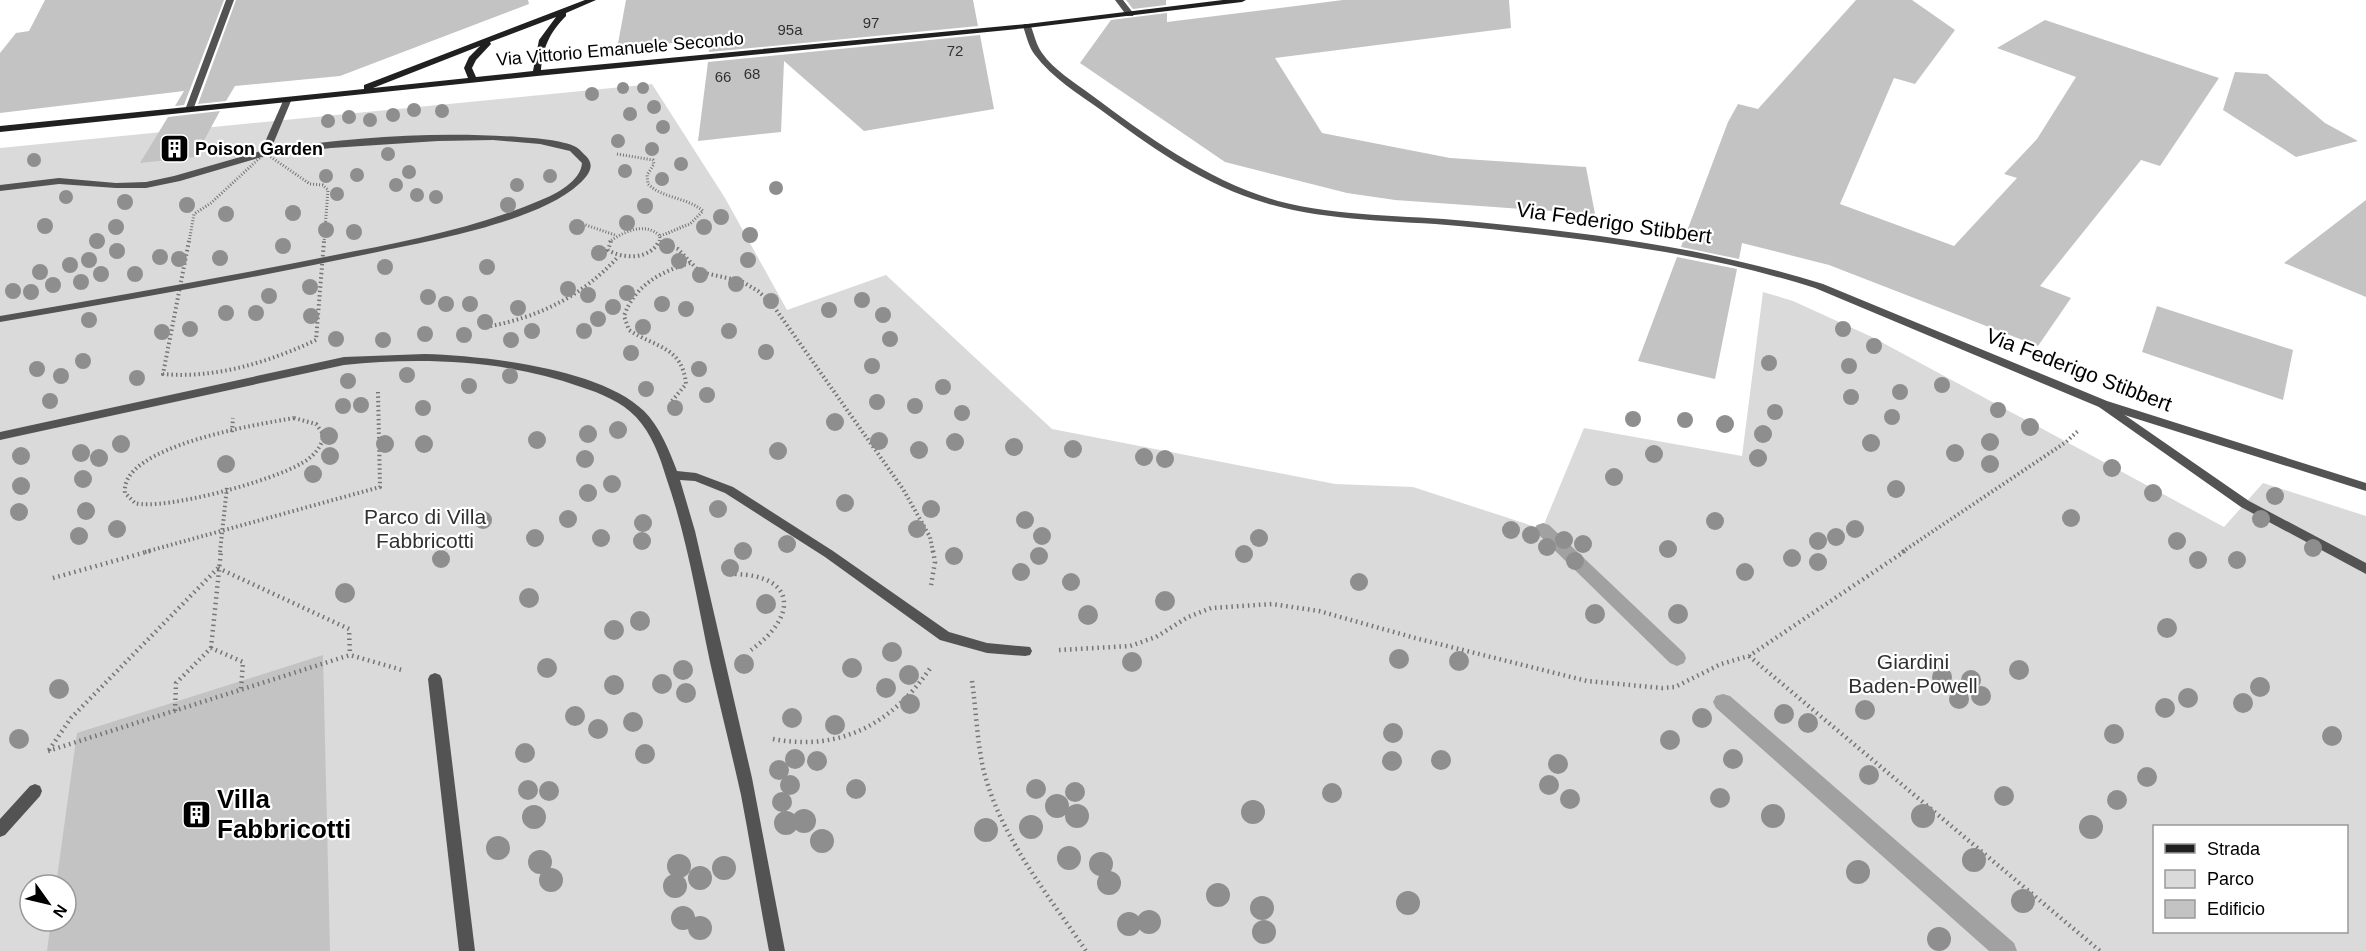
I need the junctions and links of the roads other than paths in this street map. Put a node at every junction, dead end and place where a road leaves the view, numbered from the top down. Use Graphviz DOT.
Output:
graph roads {
  1 [pos="230,0"];
  2 [pos="592,0"];
  3 [pos="1119,0"];
  4 [pos="1242,0"];
  5 [pos="568,9"];
  6 [pos="1130,14"];
  7 [pos="1027,26"];
  8 [pos="492,39"];
  9 [pos="537,73"];
  10 [pos="472,80"];
  11 [pos="352,93"];
  12 [pos="287,100"];
  13 [pos="189,110"];
  14 [pos="0,129"];
  15 [pos="265,153"];
  16 [pos="0,188"];
  17 [pos="0,320"];
  18 [pos="2103,404"];
  19 [pos="0,436"];
  20 [pos="671,475"];
  21 [pos="2366,487"];
  22 [pos="2366,569"];
  23 [pos="1025,651"];
  24 [pos="435,679"];
  25 [pos="35,791"];
  26 [pos="0,830"];
  27 [pos="467,951"];
  28 [pos="777,951"];
  1 -- 13 [label="street"];
  2 -- 5 [label="street"];
  3 -- 6 [label="street"];
  4 -- 6 [label="street, Via Vittorio Emanuele Secondo"];
  5 -- 8 [label="street"];
  5 -- 9 [label="street"];
  6 -- 7 [label="street, Via Vittorio Emanuele Secondo"];
  7 -- 9 [label="street, Via Vittorio Emanuele Secondo"];
  7 -- 18 [label="street, Via Federigo Stibbert"];
  8 -- 10 [label="street"];
  8 -- 11 [label="street"];
  9 -- 10 [label="street, Via Vittorio Emanuele Secondo"];
  10 -- 11 [label="street, Via Vittorio Emanuele Secondo"];
  11 -- 12 [label="street, Via Vittorio Emanuele Secondo"];
  12 -- 13 [label="street, Via Vittorio Emanuele Secondo"];
  12 -- 15 [label="street"];
  13 -- 14 [label="street, Via Vittorio Emanuele Secondo"];
  15 -- 16 [label="street"];
  15 -- 17 [label="street"];
  18 -- 21 [label="street, Via Federigo Stibbert"];
  18 -- 22 [label="street"];
  19 -- 20 [label="street"];
  20 -- 23 [label="street"];
  20 -- 28 [label="street"];
  24 -- 27 [label="street"];
  25 -- 26 [label="street"];
}
